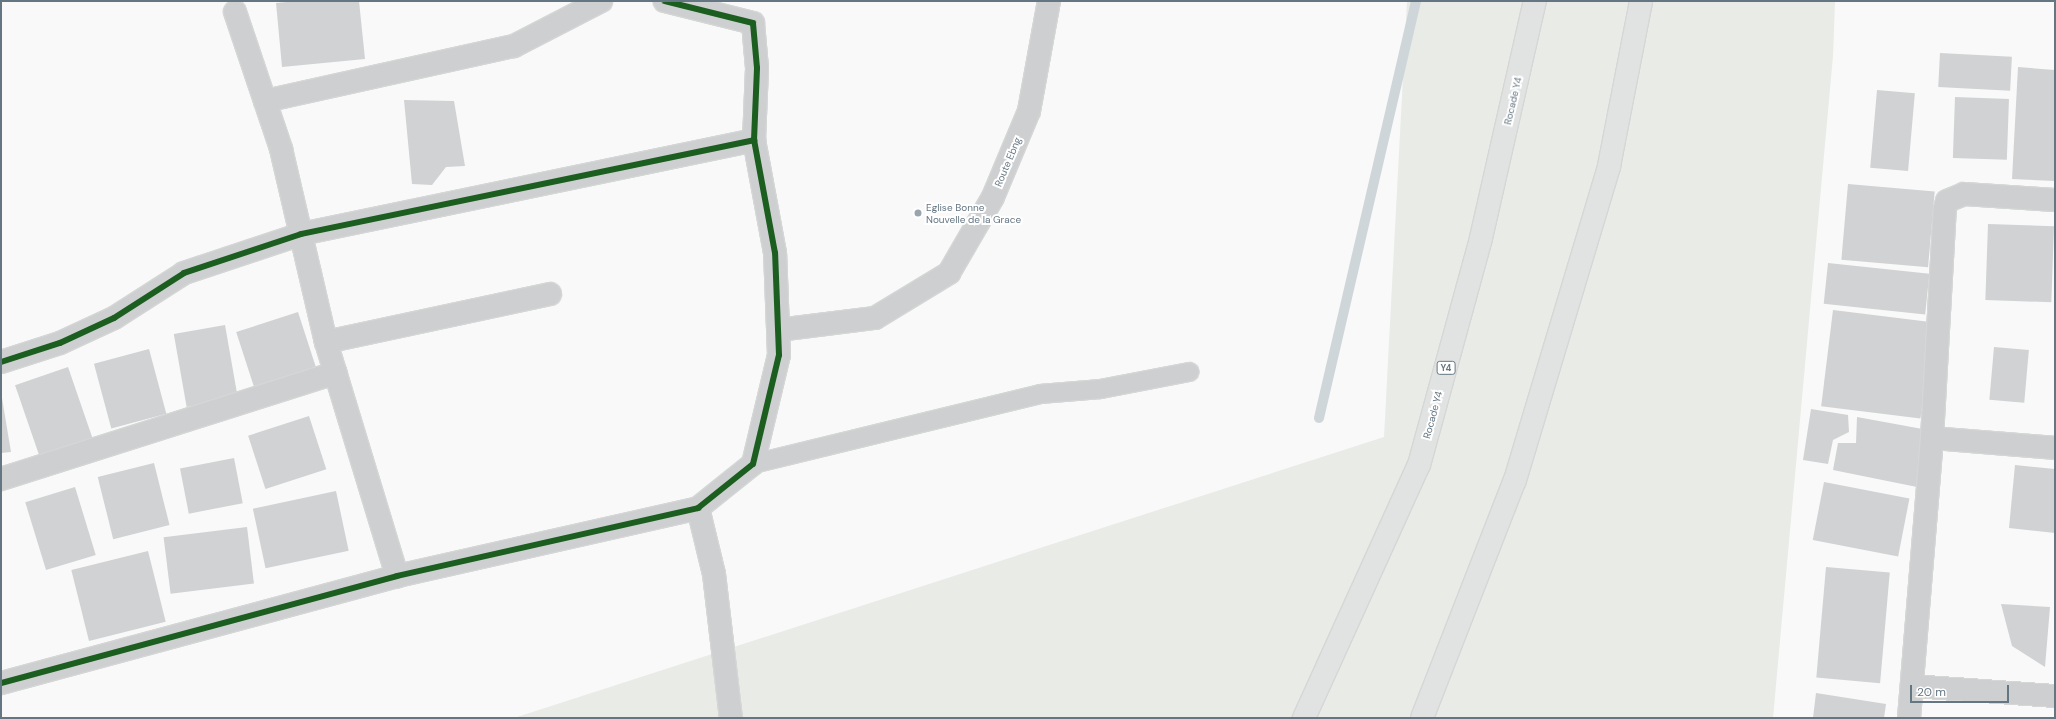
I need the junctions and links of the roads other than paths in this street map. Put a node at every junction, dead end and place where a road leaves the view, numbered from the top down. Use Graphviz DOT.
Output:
graph roads {
  1 [pos="601,1"];
  2 [pos="665,1"];
  3 [pos="1049,1"];
  4 [pos="1535,1"];
  5 [pos="1641,1"];
  6 [pos="235,12"];
  7 [pos="265,101"];
  8 [pos="754,140"];
  9 [pos="2055,200"];
  10 [pos="301,234"];
  11 [pos="550,294"];
  12 [pos="778,330"];
  13 [pos="326,342"];
  14 [pos="1,362"];
  15 [pos="1188,372"];
  16 [pos="336,373"];
  17 [pos="1932,438"];
  18 [pos="2055,448"];
  19 [pos="753,464"];
  20 [pos="1,479"];
  21 [pos="698,508"];
  22 [pos="397,576"];
  23 [pos="1,683"];
  24 [pos="1912,686"];
  25 [pos="2055,696"];
  26 [pos="731,718"];
  27 [pos="1304,718"];
  28 [pos="1422,718"];
  29 [pos="1909,718"];
  1 -- 7 [label="street"];
  2 -- 8 [label="street"];
  3 -- 12 [label="street, Route Ebng"];
  4 -- 27 [label="highway, Rocade Y4 / Y4"];
  5 -- 28 [label="highway"];
  6 -- 7 [label="street"];
  7 -- 10 [label="street"];
  8 -- 10 [label="street"];
  8 -- 12 [label="street"];
  9 -- 17 [label="street"];
  10 -- 13 [label="street"];
  10 -- 14 [label="street"];
  11 -- 13 [label="street"];
  12 -- 19 [label="street"];
  13 -- 16 [label="street"];
  15 -- 19 [label="lane"];
  16 -- 20 [label="street"];
  16 -- 22 [label="street"];
  17 -- 18 [label="street"];
  17 -- 24 [label="street"];
  19 -- 21 [label="street"];
  21 -- 22 [label="street"];
  21 -- 26 [label="street"];
  22 -- 23 [label="street"];
  24 -- 25 [label="street"];
  24 -- 29 [label="street"];
}
